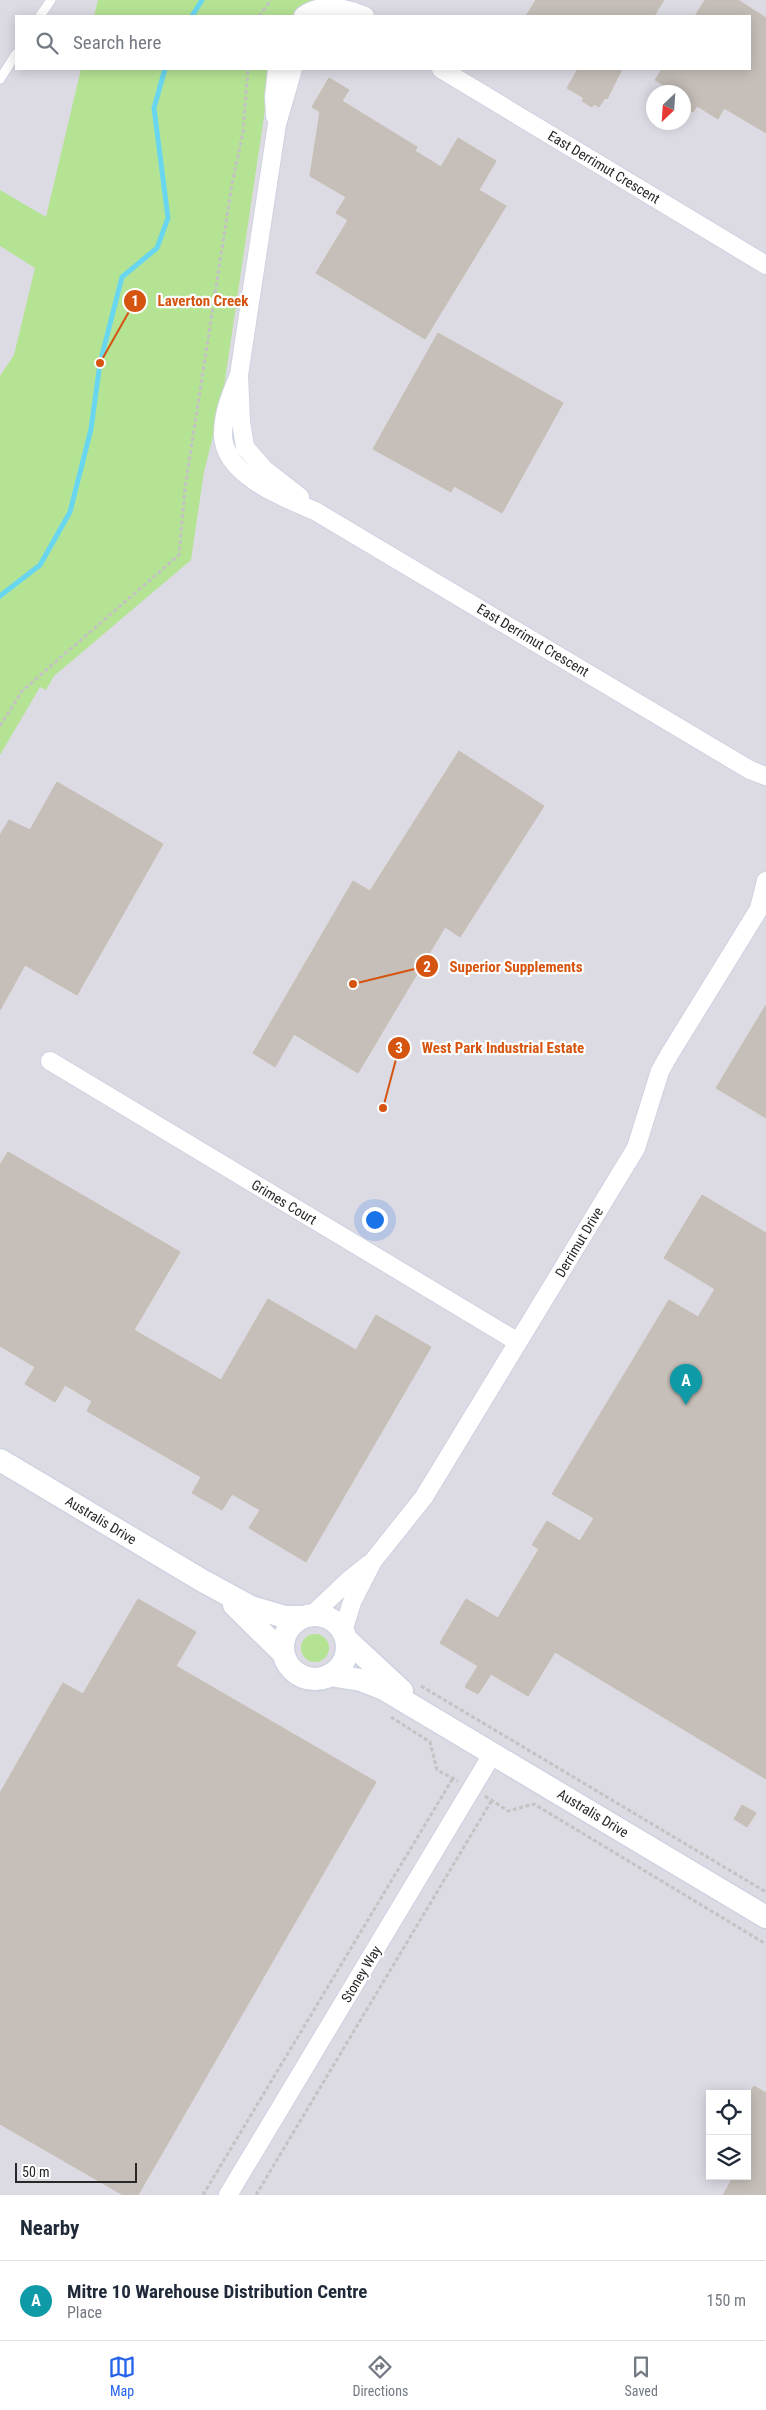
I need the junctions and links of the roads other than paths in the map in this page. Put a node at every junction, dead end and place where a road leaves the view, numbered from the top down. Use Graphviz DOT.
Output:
graph roads {
  1 [pos="50,0"];
  2 [pos="41,15"];
  3 [pos="305,15"];
  4 [pos="362,15"];
  5 [pos="15,56"];
  6 [pos="277,70"];
  7 [pos="293,70"];
  8 [pos="443,70"];
  9 [pos="0,79"];
  10 [pos="277,124"];
  11 [pos="766,265"];
  12 [pos="758,773"];
  13 [pos="766,787"];
  14 [pos="766,882"];
  15 [pos="763,906"];
  16 [pos="50,1061"];
  17 [pos="518,1342"];
  18 [pos="0,1460"];
  19 [pos="373,1561"];
  20 [pos="202,1581"];
  21 [pos="307,1616"];
  22 [pos="345,1635"];
  23 [pos="283,1653"];
  24 [pos="330,1675"];
  25 [pos="420,1710"];
  26 [pos="493,1753"];
  27 [pos="766,1917"];
  28 [pos="228,2195"];
  1 -- 2 [label="lane"];
  3 -- 4 [label="street"];
  5 -- 9 [label="lane"];
  6 -- 10 [label="street, East Derrimut Crescent"];
  7 -- 10 [label="street, East Derrimut Crescent"];
  8 -- 11 [label="street, East Derrimut Crescent"];
  10 -- 12 [label="street, East Derrimut Crescent"];
  12 -- 13 [label="street, East Derrimut Crescent"];
  14 -- 15 [label="street, Derrimut Drive"];
  15 -- 17 [label="street, Derrimut Drive"];
  16 -- 17 [label="street, Grimes Court"];
  17 -- 19 [label="street, Derrimut Drive"];
  18 -- 20 [label="street, Australis Drive"];
  19 -- 21 [label="street, Derrimut Drive"];
  19 -- 22 [label="street, Derrimut Drive"];
  20 -- 21 [label="street, Australis Drive"];
  20 -- 23 [label="street, Australis Drive"];
  21 -- 22 [label="street"];
  21 -- 23 [label="street"];
  22 -- 24 [label="street"];
  22 -- 25 [label="street, Australis Drive"];
  23 -- 24 [label="street"];
  24 -- 25 [label="street, Australis Drive"];
  25 -- 26 [label="street, Australis Drive"];
  26 -- 27 [label="street, Australis Drive"];
  26 -- 28 [label="street, Stoney Way"];
}
